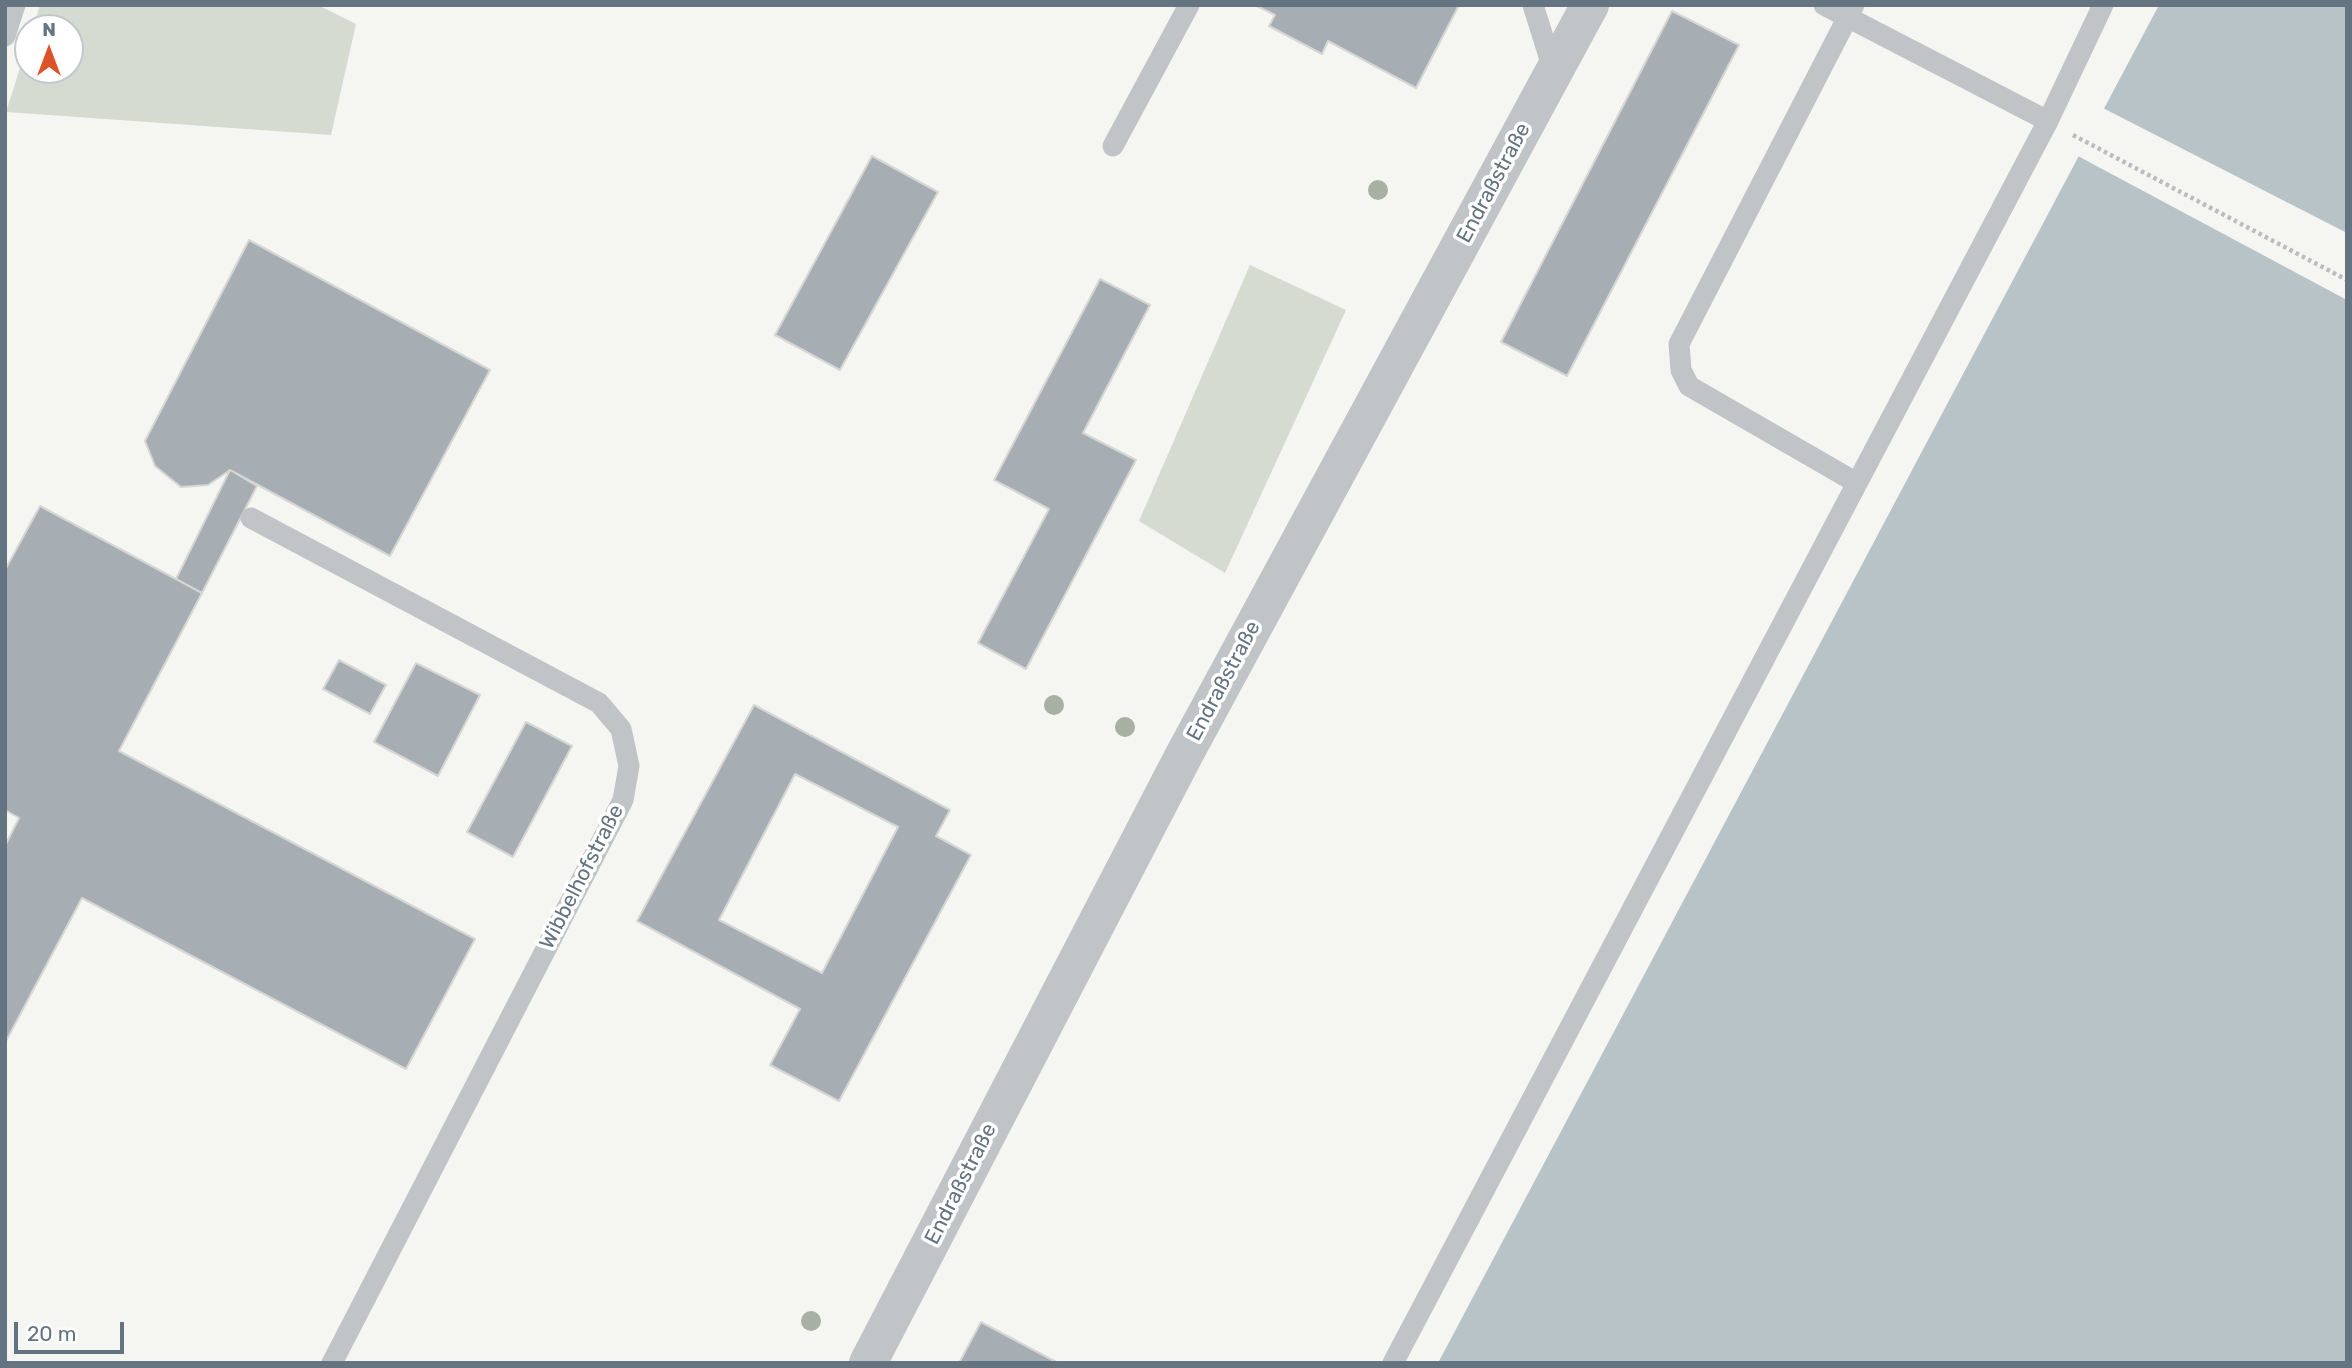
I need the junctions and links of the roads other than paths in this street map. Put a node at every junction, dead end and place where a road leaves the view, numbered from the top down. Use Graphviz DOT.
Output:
graph roads {
  1 [pos="15,5"];
  2 [pos="1189,5"];
  3 [pos="1533,5"];
  4 [pos="1590,5"];
  5 [pos="1824,5"];
  6 [pos="2103,5"];
  7 [pos="1851,11"];
  8 [pos="5,36"];
  9 [pos="1554,72"];
  10 [pos="2048,121"];
  11 [pos="1113,146"];
  12 [pos="1857,483"];
  13 [pos="251,518"];
  14 [pos="332,1363"];
  15 [pos="868,1363"];
  16 [pos="1393,1363"];
  1 -- 8 [label="lane"];
  2 -- 11 [label="lane"];
  3 -- 9 [label="lane"];
  4 -- 9 [label="street, Endraßstraße"];
  5 -- 7 [label="lane"];
  6 -- 10 [label="lane"];
  7 -- 10 [label="lane"];
  7 -- 12 [label="lane"];
  9 -- 15 [label="street, Endraßstraße"];
  10 -- 12 [label="lane"];
  12 -- 16 [label="lane"];
  13 -- 14 [label="lane, Wibbelhofstraße"];
}
